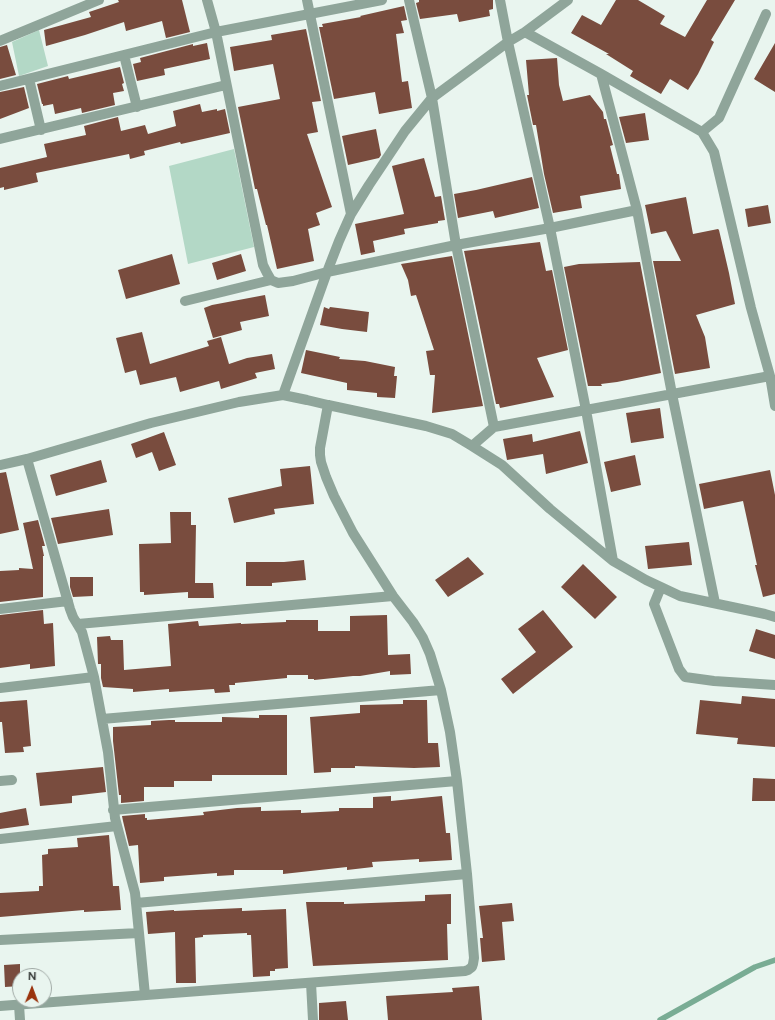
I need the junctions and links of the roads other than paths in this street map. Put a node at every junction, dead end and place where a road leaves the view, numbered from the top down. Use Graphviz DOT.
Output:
graph roads {
  1 [pos="99,0"];
  2 [pos="207,0"];
  3 [pos="307,0"];
  4 [pos="382,0"];
  5 [pos="409,0"];
  6 [pos="500,0"];
  7 [pos="568,0"];
  8 [pos="310,14"];
  9 [pos="766,14"];
  10 [pos="216,32"];
  11 [pos="525,32"];
  12 [pos="0,41"];
  13 [pos="508,42"];
  14 [pos="124,55"];
  15 [pos="602,74"];
  16 [pos="29,79"];
  17 [pos="226,85"];
  18 [pos="0,86"];
  19 [pos="432,98"];
  20 [pos="137,107"];
  21 [pos="41,130"];
  22 [pos="702,132"];
  23 [pos="0,140"];
  24 [pos="636,210"];
  25 [pos="351,214"];
  26 [pos="550,228"];
  27 [pos="456,245"];
  28 [pos="327,272"];
  29 [pos="272,280"];
  30 [pos="185,301"];
  31 [pos="770,376"];
  32 [pos="672,394"];
  33 [pos="283,395"];
  34 [pos="328,406"];
  35 [pos="775,406"];
  36 [pos="586,410"];
  37 [pos="494,427"];
  38 [pos="472,446"];
  39 [pos="27,459"];
  40 [pos="0,465"];
  41 [pos="614,562"];
  42 [pos="661,587"];
  43 [pos="393,596"];
  44 [pos="68,601"];
  45 [pos="715,603"];
  46 [pos="0,608"];
  47 [pos="775,617"];
  48 [pos="78,624"];
  49 [pos="94,677"];
  50 [pos="775,685"];
  51 [pos="0,688"];
  52 [pos="441,690"];
  53 [pos="102,719"];
  54 [pos="12,780"];
  55 [pos="0,781"];
  56 [pos="457,781"];
  57 [pos="113,810"];
  58 [pos="117,826"];
  59 [pos="0,839"];
  60 [pos="467,874"];
  61 [pos="136,903"];
  62 [pos="140,933"];
  63 [pos="0,940"];
  64 [pos="311,983"];
  65 [pos="145,995"];
  66 [pos="52,1002"];
  67 [pos="12,1005"];
  68 [pos="0,1006"];
  69 [pos="19,1008"];
  70 [pos="20,1020"];
  71 [pos="313,1020"];
  1 -- 12 [label="street"];
  2 -- 10 [label="street"];
  3 -- 8 [label="street"];
  4 -- 8 [label="street"];
  5 -- 19 [label="street"];
  6 -- 13 [label="street"];
  7 -- 11 [label="street"];
  8 -- 10 [label="street"];
  8 -- 25 [label="street"];
  9 -- 22 [label="street"];
  10 -- 14 [label="street"];
  10 -- 17 [label="street"];
  11 -- 13 [label="street"];
  11 -- 15 [label="street"];
  13 -- 19 [label="street"];
  13 -- 26 [label="street"];
  14 -- 16 [label="street"];
  14 -- 20 [label="street"];
  15 -- 22 [label="street"];
  15 -- 24 [label="street"];
  16 -- 18 [label="street"];
  16 -- 21 [label="street"];
  17 -- 20 [label="street"];
  17 -- 29 [label="street"];
  19 -- 25 [label="street"];
  19 -- 27 [label="street"];
  20 -- 21 [label="street"];
  21 -- 23 [label="street"];
  22 -- 31 [label="street"];
  24 -- 26 [label="street"];
  24 -- 32 [label="street"];
  25 -- 28 [label="street"];
  26 -- 27 [label="street"];
  26 -- 36 [label="street"];
  27 -- 28 [label="street"];
  27 -- 37 [label="street"];
  28 -- 29 [label="street"];
  28 -- 33 [label="street"];
  29 -- 30 [label="street"];
  31 -- 32 [label="street"];
  31 -- 35 [label="street"];
  32 -- 36 [label="street"];
  32 -- 45 [label="street"];
  33 -- 34 [label="street"];
  33 -- 39 [label="street"];
  34 -- 38 [label="street"];
  34 -- 43 [label="street"];
  36 -- 37 [label="street"];
  36 -- 41 [label="street"];
  37 -- 38 [label="street"];
  38 -- 41 [label="street"];
  39 -- 40 [label="street"];
  39 -- 44 [label="street"];
  41 -- 42 [label="street"];
  42 -- 45 [label="street"];
  42 -- 50 [label="street"];
  43 -- 48 [label="street"];
  43 -- 52 [label="street"];
  44 -- 46 [label="street"];
  44 -- 48 [label="street"];
  45 -- 47 [label="street"];
  48 -- 49 [label="street"];
  49 -- 51 [label="street"];
  49 -- 53 [label="street"];
  52 -- 53 [label="street"];
  52 -- 56 [label="street"];
  53 -- 57 [label="street"];
  54 -- 55 [label="street"];
  56 -- 57 [label="street"];
  56 -- 60 [label="street"];
  57 -- 58 [label="street"];
  58 -- 59 [label="street"];
  58 -- 61 [label="street"];
  60 -- 61 [label="street"];
  60 -- 64 [label="street"];
  61 -- 62 [label="street"];
  62 -- 63 [label="street"];
  62 -- 65 [label="street"];
  64 -- 65 [label="street"];
  64 -- 71 [label="street"];
  65 -- 66 [label="street"];
  67 -- 68 [label="street"];
  69 -- 70 [label="street"];
}
